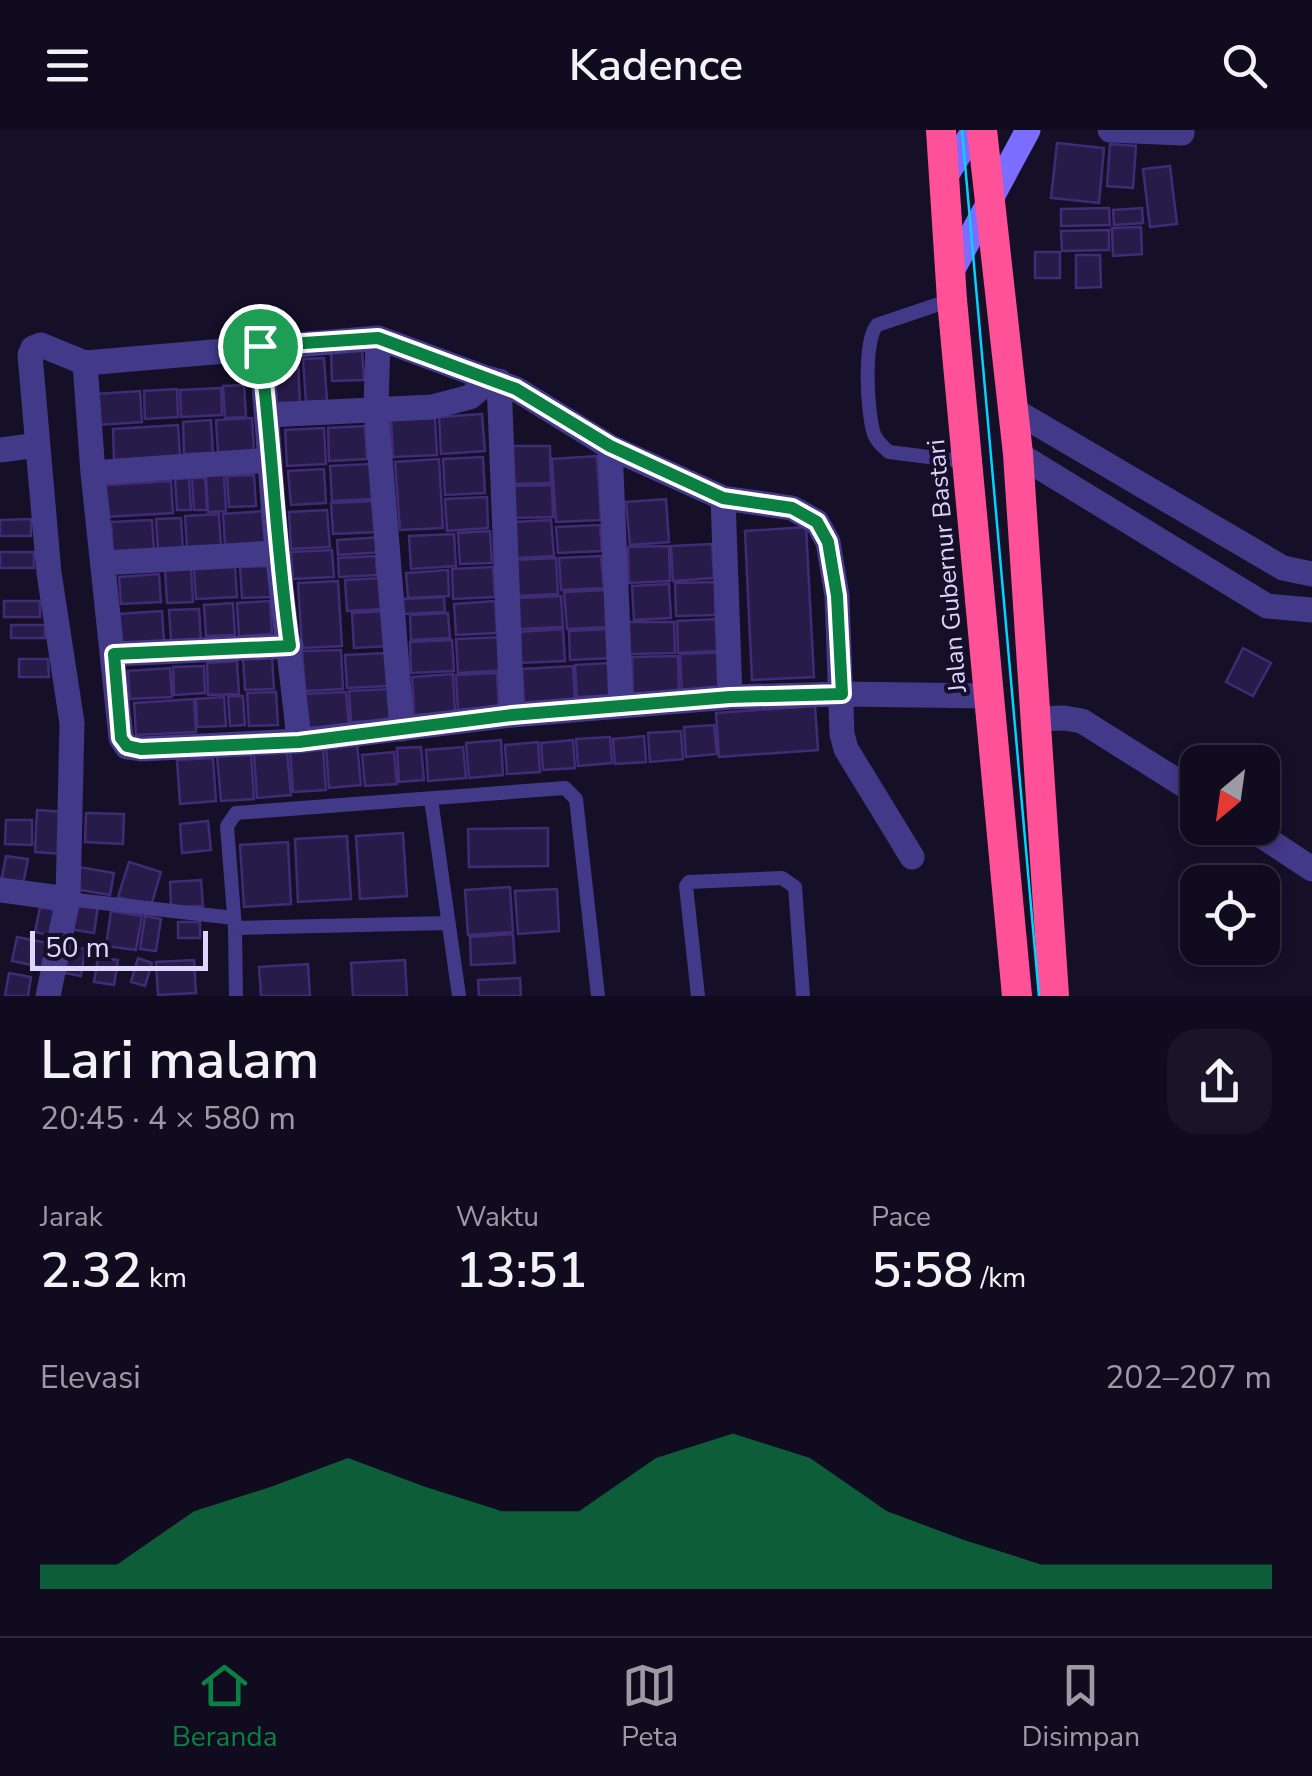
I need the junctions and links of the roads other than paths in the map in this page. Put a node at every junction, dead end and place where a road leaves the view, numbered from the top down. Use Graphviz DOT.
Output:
graph roads {
  1 [pos="942,130"];
  2 [pos="978,130"];
  3 [pos="1028,130"];
  4 [pos="1110,130"];
  5 [pos="1182,133"];
  6 [pos="946,176"];
  7 [pos="990,200"];
  8 [pos="952,285"];
  9 [pos="378,338"];
  10 [pos="260,346"];
  11 [pos="84,363"];
  12 [pos="495,380"];
  13 [pos="376,408"];
  14 [pos="1012,409"];
  15 [pos="268,415"];
  16 [pos="38,445"];
  17 [pos="610,446"];
  18 [pos="0,450"];
  19 [pos="1018,454"];
  20 [pos="270,460"];
  21 [pos="968,462"];
  22 [pos="93,472"];
  23 [pos="723,498"];
  24 [pos="277,552"];
  25 [pos="103,563"];
  26 [pos="1283,568"];
  27 [pos="1312,574"];
  28 [pos="1267,606"];
  29 [pos="1312,610"];
  30 [pos="290,646"];
  31 [pos="114,654"];
  32 [pos="842,694"];
  33 [pos="990,696"];
  34 [pos="730,697"];
  35 [pos="621,706"];
  36 [pos="512,715"];
  37 [pos="1036,719"];
  38 [pos="402,730"];
  39 [pos="299,742"];
  40 [pos="1180,783"];
  41 [pos="431,799"];
  42 [pos="1276,845"];
  43 [pos="912,857"];
  44 [pos="1312,869"];
  45 [pos="0,890"];
  46 [pos="68,899"];
  47 [pos="235,923"];
  48 [pos="448,923"];
  49 [pos="48,996"];
  50 [pos="236,996"];
  51 [pos="459,996"];
  52 [pos="598,996"];
  53 [pos="698,996"];
  54 [pos="803,996"];
  55 [pos="1017,996"];
  56 [pos="1054,996"];
  1 -- 6 [label="highway, Jalan Gubernur Bastari"];
  2 -- 6 [label="street"];
  2 -- 7 [label="highway"];
  3 -- 7 [label="street"];
  4 -- 5 [label="street"];
  6 -- 8 [label="highway, Jalan Gubernur Bastari"];
  7 -- 8 [label="street"];
  7 -- 14 [label="highway"];
  8 -- 21 [label="highway, Jalan Gubernur Bastari"];
  8 -- 21 [label="lane"];
  9 -- 10 [label="street"];
  9 -- 12 [label="street"];
  9 -- 13 [label="street"];
  10 -- 11 [label="street"];
  10 -- 15 [label="street"];
  11 -- 16 [label="street"];
  11 -- 22 [label="street"];
  12 -- 13 [label="street"];
  12 -- 17 [label="street"];
  12 -- 36 [label="street"];
  13 -- 15 [label="street"];
  13 -- 38 [label="street"];
  14 -- 19 [label="highway"];
  14 -- 26 [label="street"];
  15 -- 20 [label="street"];
  16 -- 18 [label="street"];
  16 -- 46 [label="street"];
  17 -- 23 [label="street"];
  17 -- 35 [label="street"];
  19 -- 28 [label="street"];
  19 -- 37 [label="highway"];
  20 -- 22 [label="street"];
  20 -- 24 [label="street"];
  21 -- 33 [label="highway, Jalan Gubernur Bastari"];
  22 -- 25 [label="street"];
  23 -- 32 [label="street"];
  23 -- 34 [label="street"];
  24 -- 25 [label="street"];
  24 -- 30 [label="street"];
  25 -- 31 [label="street"];
  26 -- 27 [label="street"];
  26 -- 28 [label="street"];
  28 -- 29 [label="street"];
  30 -- 31 [label="street"];
  30 -- 39 [label="street"];
  31 -- 39 [label="street"];
  32 -- 33 [label="street"];
  32 -- 34 [label="street"];
  32 -- 43 [label="street"];
  33 -- 55 [label="highway, Jalan Gubernur Bastari"];
  34 -- 35 [label="street"];
  35 -- 36 [label="street"];
  36 -- 38 [label="street"];
  37 -- 40 [label="street"];
  37 -- 56 [label="highway"];
  38 -- 39 [label="street"];
  41 -- 47 [label="lane"];
  41 -- 48 [label="lane"];
  41 -- 52 [label="lane"];
  42 -- 44 [label="street"];
  45 -- 46 [label="street"];
  46 -- 47 [label="lane"];
  46 -- 49 [label="street"];
  47 -- 48 [label="lane"];
  47 -- 50 [label="lane"];
  48 -- 51 [label="lane"];
  53 -- 54 [label="lane"];
}
